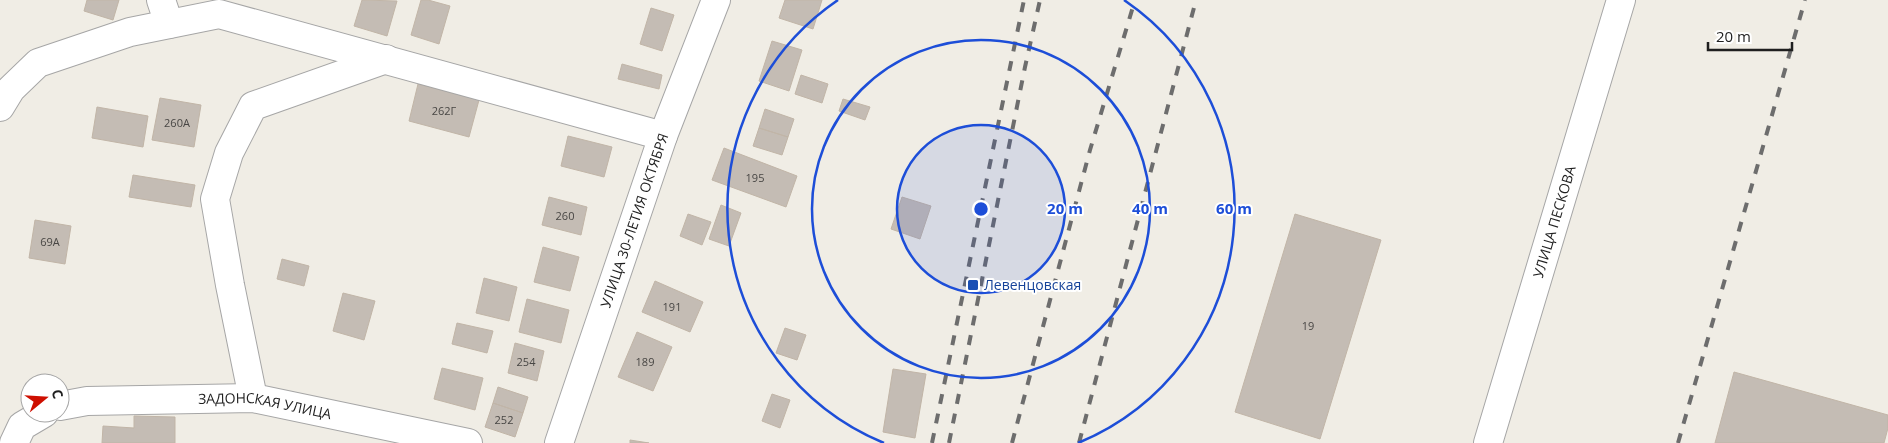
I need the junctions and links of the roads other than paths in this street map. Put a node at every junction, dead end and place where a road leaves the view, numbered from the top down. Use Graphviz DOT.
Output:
graph roads {
  1 [pos="716,0"];
  2 [pos="1621,0"];
  3 [pos="165,12"];
  4 [pos="386,59"];
  5 [pos="0,106"];
  6 [pos="663,136"];
  7 [pos="253,398"];
  8 [pos="70,404"];
  9 [pos="27,423"];
  10 [pos="14,443"];
  11 [pos="468,443"];
  12 [pos="559,443"];
  13 [pos="1488,443"];
  1 -- 6 [label="street, УЛИЦА 30-ЛЕТИЯ ОКТЯБРЯ"];
  2 -- 13 [label="street, УЛИЦА ПЕСКОВА"];
  3 -- 4 [label="street"];
  3 -- 5 [label="street"];
  4 -- 6 [label="street"];
  4 -- 7 [label="street"];
  6 -- 12 [label="street, УЛИЦА 30-ЛЕТИЯ ОКТЯБРЯ"];
  7 -- 8 [label="street, ЗАДОНСКАЯ УЛИЦА"];
  7 -- 11 [label="street, ЗАДОНСКАЯ УЛИЦА"];
  9 -- 10 [label="street"];
}
